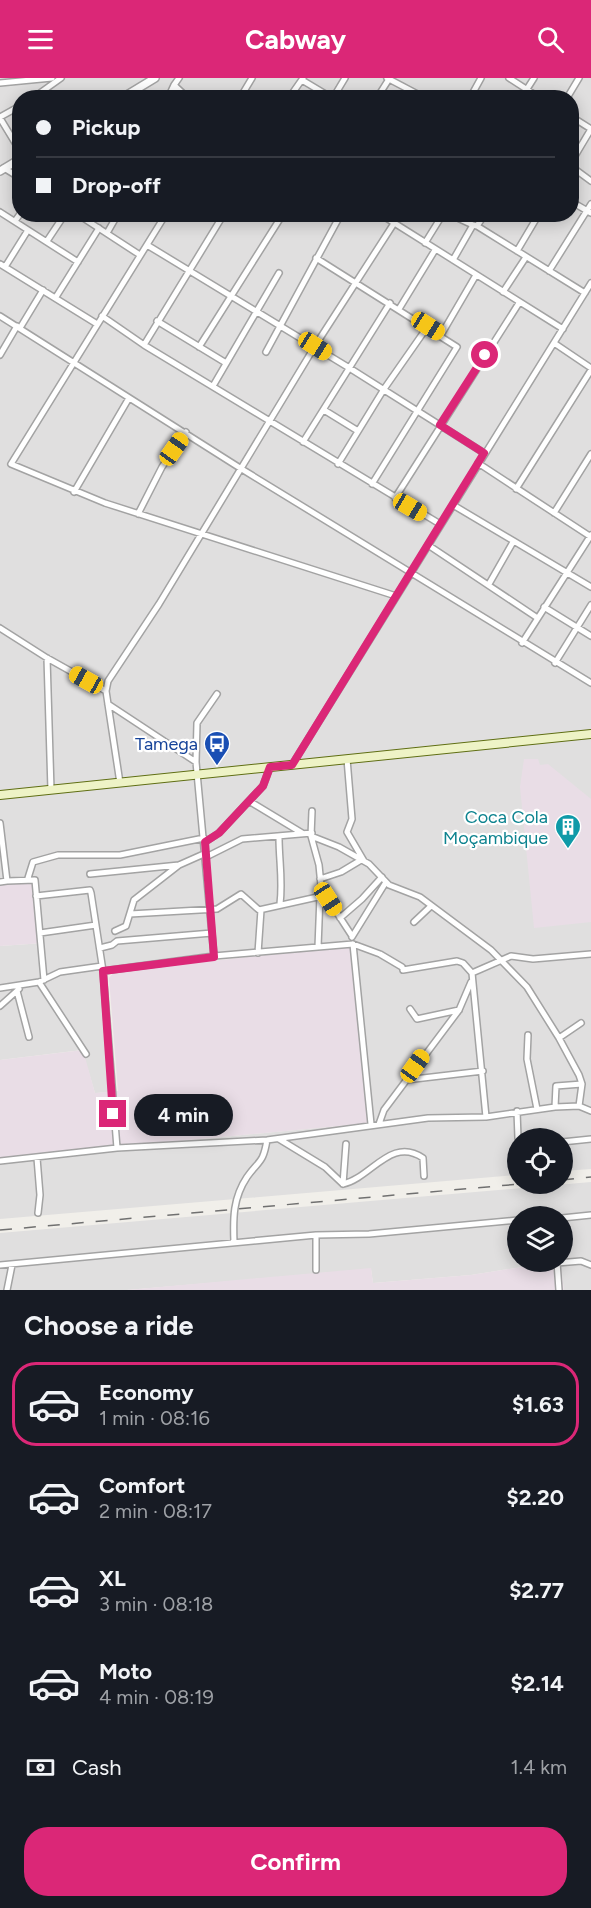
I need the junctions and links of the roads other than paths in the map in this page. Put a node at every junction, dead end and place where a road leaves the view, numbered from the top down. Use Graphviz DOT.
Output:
graph roads {
  1 [pos="52,78"];
  2 [pos="61,78"];
  3 [pos="154,78"];
  4 [pos="179,78"];
  5 [pos="509,78"];
  6 [pos="534,78"];
  7 [pos="303,79"];
  8 [pos="388,79"];
  9 [pos="0,83"];
  10 [pos="174,85"];
  11 [pos="527,89"];
  12 [pos="44,90"];
  13 [pos="135,90"];
  14 [pos="172,90"];
  15 [pos="179,90"];
  16 [pos="323,90"];
  17 [pos="410,90"];
  18 [pos="0,118"];
  19 [pos="591,129"];
  20 [pos="12,138"];
  21 [pos="579,149"];
  22 [pos="591,204"];
  23 [pos="589,212"];
  24 [pos="16,222"];
  25 [pos="60,222"];
  26 [pos="90,222"];
  27 [pos="113,222"];
  28 [pos="161,222"];
  29 [pos="219,222"];
  30 [pos="278,222"];
  31 [pos="336,222"];
  32 [pos="391,222"];
  33 [pos="438,222"];
  34 [pos="468,222"];
  35 [pos="478,222"];
  36 [pos="534,222"];
  37 [pos="394,224"];
  38 [pos="475,225"];
  39 [pos="99,228"];
  40 [pos="28,230"];
  41 [pos="107,233"];
  42 [pos="47,241"];
  43 [pos="425,243"];
  44 [pos="147,245"];
  45 [pos="435,250"];
  46 [pos="517,251"];
  47 [pos="140,255"];
  48 [pos="526,257"];
  49 [pos="316,258"];
  50 [pos="453,260"];
  51 [pos="78,262"];
  52 [pos="3,265"];
  53 [pos="188,270"];
  54 [pos="549,271"];
  55 [pos="279,273"];
  56 [pos="476,275"];
  57 [pos="357,282"];
  58 [pos="591,283"];
  59 [pos="43,290"];
  60 [pos="503,292"];
  61 [pos="585,293"];
  62 [pos="231,295"];
  63 [pos="56,297"];
  64 [pos="390,303"];
  65 [pos="519,303"];
  66 [pos="399,309"];
  67 [pos="256,310"];
  68 [pos="0,316"];
  69 [pos="102,316"];
  70 [pos="157,321"];
  71 [pos="97,324"];
  72 [pos="281,326"];
  73 [pos="428,326"];
  74 [pos="19,327"];
  75 [pos="563,329"];
  76 [pos="441,335"];
  77 [pos="554,343"];
  78 [pos="144,345"];
  79 [pos="199,346"];
  80 [pos="315,346"];
  81 [pos="266,352"];
  82 [pos="0,355"];
  83 [pos="74,363"];
  84 [pos="226,363"];
  85 [pos="351,369"];
  86 [pos="591,369"];
  87 [pos="213,386"];
  88 [pos="384,389"];
  89 [pos="129,398"];
  90 [pos="324,410"];
  91 [pos="417,410"];
  92 [pos="270,422"];
  93 [pos="440,425"];
  94 [pos="358,431"];
  95 [pos="186,432"];
  96 [pos="303,442"];
  97 [pos="484,453"];
  98 [pos="591,454"];
  99 [pos="478,463"];
  100 [pos="338,464"];
  101 [pos="240,468"];
  102 [pos="372,484"];
  103 [pos="516,489"];
  104 [pos="74,492"];
  105 [pos="395,498"];
  106 [pos="453,505"];
  107 [pos="554,513"];
  108 [pos="138,514"];
  109 [pos="440,524"];
  110 [pos="201,533"];
  111 [pos="591,536"];
  112 [pos="513,542"];
  113 [pos="428,545"];
  114 [pos="411,572"];
  115 [pos="566,572"];
  116 [pos="489,584"];
  117 [pos="591,587"];
  118 [pos="396,596"];
  119 [pos="591,605"];
  120 [pos="543,607"];
  121 [pos="537,617"];
  122 [pos="577,627"];
  123 [pos="0,628"];
  124 [pos="591,636"];
  125 [pos="522,643"];
  126 [pos="47,658"];
  127 [pos="555,663"];
  128 [pos="591,683"];
  129 [pos="106,691"];
  130 [pos="217,694"];
  131 [pos="108,704"];
  132 [pos="591,734"];
  133 [pos="347,759"];
  134 [pos="196,762"];
  135 [pos="292,765"];
  136 [pos="270,767"];
  137 [pos="199,774"];
  138 [pos="120,783"];
  139 [pos="51,790"];
  140 [pos="0,795"];
  141 [pos="249,801"];
  142 [pos="312,811"];
  143 [pos="0,823"];
  144 [pos="302,833"];
  145 [pos="311,835"];
  146 [pos="279,837"];
  147 [pos="205,840"];
  148 [pos="206,855"];
  149 [pos="363,860"];
  150 [pos="179,865"];
  151 [pos="90,873"];
  152 [pos="28,878"];
  153 [pos="320,879"];
  154 [pos="384,880"];
  155 [pos="7,881"];
  156 [pos="0,882"];
  157 [pos="36,896"];
  158 [pos="321,896"];
  159 [pos="280,904"];
  160 [pos="431,906"];
  161 [pos="211,909"];
  162 [pos="261,910"];
  163 [pos="130,914"];
  164 [pos="340,918"];
  165 [pos="414,921"];
  166 [pos="96,924"];
  167 [pos="115,931"];
  168 [pos="40,933"];
  169 [pos="212,933"];
  170 [pos="352,936"];
  171 [pos="352,944"];
  172 [pos="318,947"];
  173 [pos="100,948"];
  174 [pos="258,953"];
  175 [pos="591,954"];
  176 [pos="214,957"];
  177 [pos="503,961"];
  178 [pos="103,968"];
  179 [pos="473,976"];
  180 [pos="42,981"];
  181 [pos="21,985"];
  182 [pos="0,988"];
  183 [pos="17,991"];
  184 [pos="0,1005"];
  185 [pos="410,1009"];
  186 [pos="459,1010"];
  187 [pos="580,1023"];
  188 [pos="528,1035"];
  189 [pos="29,1037"];
  190 [pos="560,1038"];
  191 [pos="86,1054"];
  192 [pos="483,1071"];
  193 [pos="406,1080"];
  194 [pos="582,1084"];
  195 [pos="579,1106"];
  196 [pos="555,1107"];
  197 [pos="537,1109"];
  198 [pos="517,1111"];
  199 [pos="591,1111"];
  200 [pos="486,1117"];
  201 [pos="371,1124"];
  202 [pos="379,1124"];
  203 [pos="518,1128"];
  204 [pos="277,1138"];
  205 [pos="591,1139"];
  206 [pos="267,1140"];
  207 [pos="573,1141"];
  208 [pos="346,1144"];
  209 [pos="117,1148"];
  210 [pos="37,1158"];
  211 [pos="0,1161"];
  212 [pos="424,1176"];
  213 [pos="344,1184"];
  214 [pos="38,1213"];
  215 [pos="591,1215"];
  216 [pos="573,1217"];
  217 [pos="507,1221"];
  218 [pos="316,1234"];
  219 [pos="234,1242"];
  220 [pos="573,1261"];
  221 [pos="0,1264"];
  222 [pos="12,1265"];
  223 [pos="591,1265"];
  224 [pos="316,1270"];
  225 [pos="558,1272"];
  226 [pos="7,1290"];
  227 [pos="559,1290"];
  1 -- 9 [label="street"];
  2 -- 12 [label="street"];
  3 -- 13 [label="street"];
  4 -- 10 [label="street"];
  5 -- 11 [label="street"];
  6 -- 11 [label="street"];
  7 -- 16 [label="street"];
  8 -- 17 [label="street"];
  10 -- 14 [label="street"];
  10 -- 15 [label="street"];
  18 -- 20 [label="street"];
  19 -- 21 [label="street"];
  22 -- 23 [label="street"];
  23 -- 54 [label="street"];
  24 -- 40 [label="street"];
  25 -- 42 [label="street"];
  26 -- 39 [label="street"];
  27 -- 41 [label="street"];
  28 -- 44 [label="street"];
  29 -- 53 [label="street"];
  30 -- 62 [label="street"];
  31 -- 49 [label="street"];
  32 -- 37 [label="street"];
  33 -- 43 [label="street"];
  34 -- 38 [label="street"];
  35 -- 38 [label="street"];
  36 -- 46 [label="street"];
  37 -- 43 [label="street"];
  37 -- 57 [label="street"];
  38 -- 46 [label="street"];
  38 -- 50 [label="street"];
  39 -- 41 [label="street"];
  39 -- 51 [label="street"];
  40 -- 42 [label="street"];
  40 -- 52 [label="street"];
  41 -- 47 [label="street"];
  42 -- 51 [label="street"];
  43 -- 45 [label="street"];
  44 -- 47 [label="street"];
  44 -- 53 [label="street"];
  45 -- 50 [label="street"];
  45 -- 66 [label="street"];
  46 -- 48 [label="street"];
  47 -- 69 [label="street"];
  48 -- 54 [label="street"];
  48 -- 60 [label="street"];
  49 -- 57 [label="street"];
  49 -- 72 [label="street"];
  50 -- 56 [label="street"];
  51 -- 63 [label="street"];
  52 -- 59 [label="street"];
  53 -- 62 [label="street"];
  53 -- 70 [label="street"];
  54 -- 61 [label="street"];
  55 -- 67 [label="street"];
  56 -- 60 [label="street"];
  56 -- 76 [label="street"];
  57 -- 64 [label="street"];
  57 -- 80 [label="street"];
  58 -- 61 [label="street"];
  59 -- 63 [label="street"];
  59 -- 74 [label="street"];
  60 -- 65 [label="street"];
  61 -- 75 [label="street"];
  62 -- 67 [label="street"];
  62 -- 79 [label="street"];
  63 -- 71 [label="street"];
  64 -- 66 [label="street"];
  64 -- 85 [label="street"];
  65 -- 75 [label="street"];
  65 -- 93 [label="street"];
  66 -- 73 [label="street"];
  67 -- 72 [label="street"];
  67 -- 84 [label="street"];
  68 -- 74 [label="street"];
  69 -- 71 [label="street"];
  69 -- 78 [label="street"];
  70 -- 78 [label="street"];
  70 -- 79 [label="street"];
  71 -- 83 [label="street"];
  72 -- 80 [label="street"];
  72 -- 81 [label="street"];
  73 -- 76 [label="street"];
  73 -- 88 [label="street"];
  74 -- 82 [label="street"];
  74 -- 83 [label="street"];
  75 -- 77 [label="street"];
  76 -- 91 [label="street"];
  77 -- 86 [label="street"];
  77 -- 97 [label="street"];
  78 -- 87 [label="street"];
  79 -- 84 [label="street"];
  80 -- 85 [label="street"];
  80 -- 92 [label="street"];
  83 -- 89 [label="street"];
  83 -- 104 [label="street"];
  84 -- 87 [label="street"];
  85 -- 88 [label="street"];
  85 -- 90 [label="street"];
  86 -- 103 [label="street"];
  87 -- 92 [label="street"];
  88 -- 91 [label="street"];
  88 -- 94 [label="street"];
  89 -- 95 [label="street"];
  89 -- 104 [label="street"];
  90 -- 94 [label="street"];
  90 -- 96 [label="street"];
  91 -- 93 [label="street"];
  91 -- 102 [label="street"];
  92 -- 96 [label="street"];
  92 -- 101 [label="street"];
  93 -- 97 [label="street"];
  93 -- 105 [label="street"];
  94 -- 100 [label="street"];
  95 -- 101 [label="street"];
  95 -- 108 [label="street"];
  96 -- 100 [label="street"];
  97 -- 99 [label="street"];
  98 -- 107 [label="street"];
  99 -- 103 [label="street"];
  99 -- 106 [label="street"];
  100 -- 102 [label="street"];
  101 -- 110 [label="street"];
  101 -- 114 [label="street"];
  102 -- 105 [label="street"];
  103 -- 107 [label="street"];
  104 -- 108 [label="street"];
  105 -- 109 [label="street"];
  106 -- 109 [label="street"];
  106 -- 112 [label="street"];
  107 -- 111 [label="street"];
  108 -- 110 [label="street"];
  109 -- 113 [label="street"];
  110 -- 118 [label="street"];
  110 -- 129 [label="street"];
  111 -- 115 [label="street"];
  112 -- 115 [label="street"];
  112 -- 116 [label="street"];
  113 -- 114 [label="street"];
  113 -- 116 [label="street"];
  114 -- 118 [label="street"];
  114 -- 125 [label="street"];
  115 -- 117 [label="street"];
  115 -- 120 [label="street"];
  116 -- 121 [label="street"];
  118 -- 135 [label="street"];
  119 -- 122 [label="street"];
  120 -- 121 [label="street"];
  120 -- 122 [label="street"];
  121 -- 125 [label="street"];
  122 -- 124 [label="street"];
  122 -- 127 [label="street"];
  123 -- 126 [label="street"];
  125 -- 127 [label="street"];
  126 -- 129 [label="street"];
  126 -- 139 [label="street"];
  127 -- 128 [label="street"];
  129 -- 131 [label="street"];
  130 -- 134 [label="street"];
  131 -- 134 [label="street"];
  131 -- 138 [label="street"];
  132 -- 133 [label="main road"];
  133 -- 135 [label="main road"];
  133 -- 149 [label="street"];
  134 -- 137 [label="street"];
  135 -- 136 [label="main road"];
  136 -- 137 [label="main road"];
  136 -- 141 [label="street"];
  137 -- 138 [label="main road"];
  137 -- 147 [label="street"];
  138 -- 139 [label="main road"];
  139 -- 140 [label="main road"];
  141 -- 144 [label="street"];
  141 -- 147 [label="street"];
  142 -- 145 [label="street"];
  143 -- 155 [label="street"];
  144 -- 145 [label="street"];
  144 -- 146 [label="street"];
  145 -- 149 [label="street"];
  145 -- 153 [label="street"];
  146 -- 148 [label="street"];
  146 -- 159 [label="street"];
  147 -- 148 [label="street"];
  147 -- 152 [label="street"];
  148 -- 150 [label="street"];
  148 -- 161 [label="street"];
  149 -- 153 [label="street"];
  149 -- 154 [label="street"];
  150 -- 151 [label="street"];
  150 -- 163 [label="street"];
  152 -- 155 [label="street"];
  152 -- 157 [label="street"];
  153 -- 158 [label="street"];
  154 -- 160 [label="street"];
  154 -- 164 [label="street"];
  154 -- 170 [label="street"];
  155 -- 156 [label="street"];
  157 -- 166 [label="street"];
  157 -- 168 [label="street"];
  158 -- 159 [label="street"];
  158 -- 164 [label="street"];
  158 -- 172 [label="street"];
  159 -- 162 [label="street"];
  160 -- 165 [label="street"];
  160 -- 177 [label="street"];
  161 -- 162 [label="street"];
  161 -- 163 [label="street"];
  161 -- 169 [label="street"];
  162 -- 174 [label="street"];
  163 -- 167 [label="street"];
  164 -- 170 [label="street"];
  166 -- 168 [label="street"];
  166 -- 173 [label="street"];
  168 -- 180 [label="street"];
  169 -- 173 [label="street"];
  169 -- 176 [label="street"];
  170 -- 171 [label="street"];
  171 -- 172 [label="street"];
  171 -- 179 [label="street"];
  171 -- 201 [label="street"];
  172 -- 174 [label="street"];
  173 -- 178 [label="street"];
  174 -- 176 [label="street"];
  175 -- 177 [label="street"];
  176 -- 178 [label="street"];
  177 -- 179 [label="street"];
  177 -- 190 [label="street"];
  178 -- 180 [label="street"];
  178 -- 209 [label="street"];
  179 -- 186 [label="street"];
  179 -- 192 [label="street"];
  180 -- 181 [label="street"];
  180 -- 191 [label="street"];
  181 -- 182 [label="street"];
  181 -- 183 [label="street"];
  183 -- 184 [label="street"];
  183 -- 189 [label="street"];
  185 -- 186 [label="street"];
  186 -- 193 [label="street"];
  187 -- 190 [label="street"];
  188 -- 197 [label="street"];
  190 -- 194 [label="street"];
  192 -- 193 [label="street"];
  192 -- 200 [label="street"];
  193 -- 202 [label="street"];
  194 -- 195 [label="street"];
  194 -- 196 [label="street"];
  195 -- 196 [label="street"];
  195 -- 199 [label="street"];
  196 -- 197 [label="street"];
  197 -- 198 [label="street"];
  198 -- 200 [label="street"];
  198 -- 203 [label="street"];
  200 -- 202 [label="street"];
  201 -- 202 [label="street"];
  201 -- 204 [label="street"];
  204 -- 206 [label="street"];
  204 -- 213 [label="street"];
  205 -- 207 [label="street"];
  206 -- 209 [label="street"];
  206 -- 219 [label="street"];
  208 -- 213 [label="street"];
  209 -- 210 [label="street"];
  210 -- 211 [label="street"];
  210 -- 214 [label="street"];
  212 -- 213 [label="street"];
  215 -- 216 [label="street"];
  217 -- 218 [label="street"];
  218 -- 219 [label="street"];
  218 -- 224 [label="street"];
  219 -- 222 [label="street"];
  220 -- 223 [label="street"];
  221 -- 222 [label="street"];
  222 -- 226 [label="street"];
  225 -- 227 [label="street"];
}
